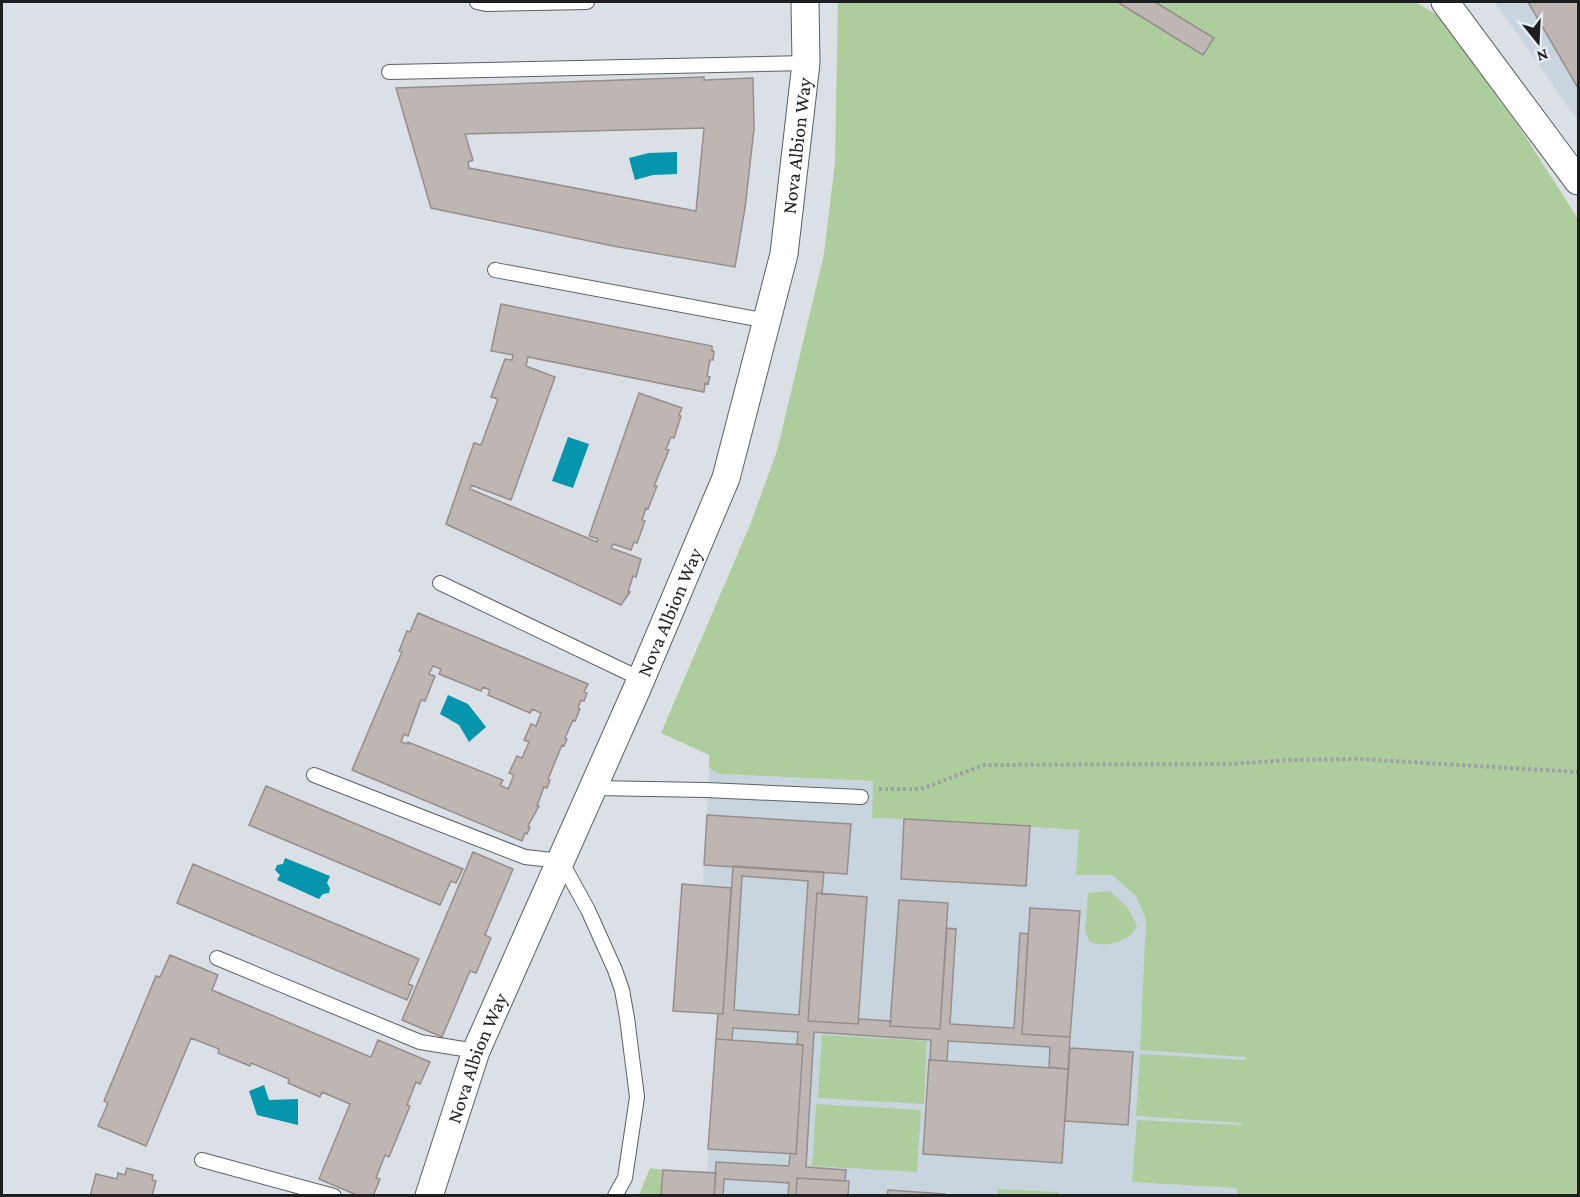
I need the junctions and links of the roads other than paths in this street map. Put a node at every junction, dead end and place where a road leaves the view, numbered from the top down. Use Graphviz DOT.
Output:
graph roads {
  1 [pos="477,2"];
  2 [pos="587,2"];
  3 [pos="805,2"];
  4 [pos="1445,2"];
  5 [pos="806,63"];
  6 [pos="389,72"];
  7 [pos="1578,181"];
  8 [pos="495,270"];
  9 [pos="767,321"];
  10 [pos="441,583"];
  11 [pos="641,679"];
  12 [pos="314,775"];
  13 [pos="593,788"];
  14 [pos="861,797"];
  15 [pos="561,861"];
  16 [pos="217,958"];
  17 [pos="476,1051"];
  18 [pos="202,1160"];
  19 [pos="334,1196"];
  20 [pos="429,1196"];
  21 [pos="615,1196"];
  1 -- 2 [label="lane"];
  3 -- 5 [label="street, Nova Albion Way"];
  4 -- 7 [label="street"];
  5 -- 6 [label="lane"];
  5 -- 9 [label="street, Nova Albion Way"];
  8 -- 9 [label="lane"];
  9 -- 11 [label="street, Nova Albion Way"];
  10 -- 11 [label="lane"];
  11 -- 13 [label="street, Nova Albion Way"];
  12 -- 15 [label="lane"];
  13 -- 14 [label="lane"];
  13 -- 15 [label="street, Nova Albion Way"];
  15 -- 17 [label="street, Nova Albion Way"];
  15 -- 21 [label="lane"];
  16 -- 17 [label="lane"];
  17 -- 20 [label="street, Nova Albion Way"];
  18 -- 19 [label="lane"];
}
